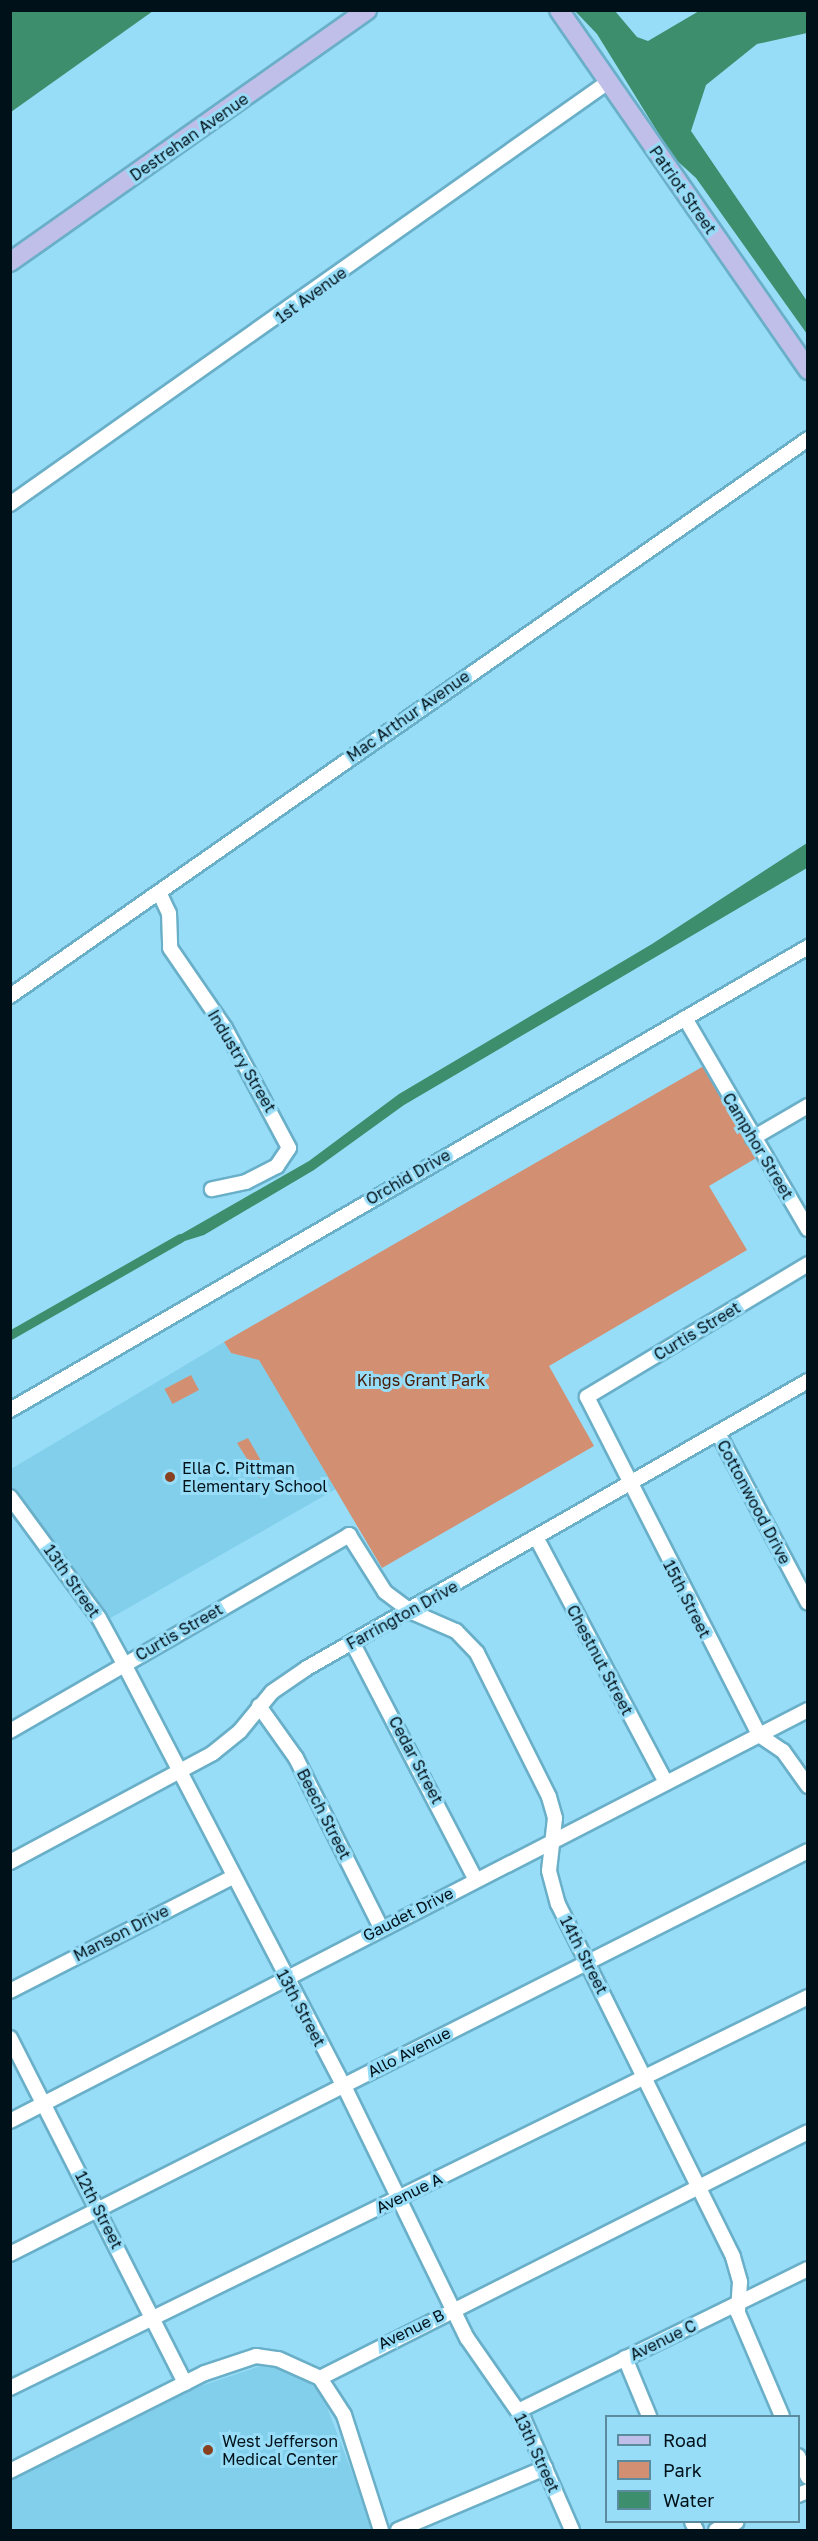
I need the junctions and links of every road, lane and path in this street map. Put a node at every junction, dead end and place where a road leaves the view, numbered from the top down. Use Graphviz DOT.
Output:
graph roads {
  1 [pos="367,10"];
  2 [pos="559,10"];
  3 [pos="608,82"];
  4 [pos="10,262"];
  5 [pos="807,370"];
  6 [pos="807,439"];
  7 [pos="10,504"];
  8 [pos="159,892"];
  9 [pos="807,947"];
  10 [pos="10,996"];
  11 [pos="685,1018"];
  12 [pos="807,1106"];
  13 [pos="753,1138"];
  14 [pos="212,1189"];
  15 [pos="807,1229"];
  16 [pos="807,1264"];
  17 [pos="807,1382"];
  18 [pos="587,1397"];
  19 [pos="10,1410"];
  20 [pos="718,1433"];
  21 [pos="628,1482"];
  22 [pos="10,1497"];
  23 [pos="349,1535"];
  24 [pos="536,1537"];
  25 [pos="807,1603"];
  26 [pos="412,1612"];
  27 [pos="352,1642"];
  28 [pos="124,1664"];
  29 [pos="259,1706"];
  30 [pos="807,1710"];
  31 [pos="10,1731"];
  32 [pos="759,1735"];
  33 [pos="180,1773"];
  34 [pos="666,1783"];
  35 [pos="807,1786"];
  36 [pos="550,1844"];
  37 [pos="807,1851"];
  38 [pos="10,1862"];
  39 [pos="233,1877"];
  40 [pos="476,1880"];
  41 [pos="381,1928"];
  42 [pos="588,1961"];
  43 [pos="284,1978"];
  44 [pos="10,1991"];
  45 [pos="807,1997"];
  46 [pos="10,2038"];
  47 [pos="644,2078"];
  48 [pos="344,2086"];
  49 [pos="44,2103"];
  50 [pos="10,2121"];
  51 [pos="807,2132"];
  52 [pos="698,2186"];
  53 [pos="399,2198"];
  54 [pos="100,2210"];
  55 [pos="10,2254"];
  56 [pos="807,2269"];
  57 [pos="737,2304"];
  58 [pos="453,2309"];
  59 [pos="153,2319"];
  60 [pos="625,2358"];
  61 [pos="320,2378"];
  62 [pos="185,2383"];
  63 [pos="10,2388"];
  64 [pos="518,2411"];
  65 [pos="649,2415"];
  66 [pos="782,2415"];
  67 [pos="800,2461"];
  68 [pos="545,2468"];
  69 [pos="10,2471"];
  70 [pos="807,2477"];
  71 [pos="734,2523"];
  72 [pos="381,2530"];
  73 [pos="398,2530"];
  74 [pos="572,2530"];
  75 [pos="716,2530"];
  1 -- 4 [label="main road, Destrehan Avenue"];
  2 -- 3 [label="main road, Patriot Street"];
  3 -- 5 [label="main road, Patriot Street"];
  3 -- 7 [label="street, 1st Avenue"];
  6 -- 8 [label="street, Mac Arthur Avenue"];
  8 -- 10 [label="street, Mac Arthur Avenue"];
  8 -- 14 [label="street, Industry Street"];
  9 -- 11 [label="street, Orchid Drive"];
  11 -- 13 [label="street, Camphor Street"];
  11 -- 19 [label="street, Orchid Drive"];
  12 -- 13 [label="street"];
  13 -- 15 [label="street, Camphor Street"];
  16 -- 18 [label="street, Curtis Street"];
  17 -- 20 [label="street, Farrington Drive"];
  18 -- 21 [label="street, 15th Street"];
  20 -- 21 [label="street, Farrington Drive"];
  20 -- 25 [label="street, Cottonwood Drive"];
  21 -- 24 [label="street, Farrington Drive"];
  21 -- 32 [label="street, 15th Street"];
  22 -- 28 [label="street, 13th Street"];
  23 -- 26 [label="street, 14th Street"];
  23 -- 28 [label="street, Curtis Street"];
  24 -- 26 [label="street, Farrington Drive"];
  24 -- 34 [label="street, Chestnut Street"];
  26 -- 27 [label="street, Farrington Drive"];
  26 -- 36 [label="street, 14th Street"];
  27 -- 29 [label="street, Farrington Drive"];
  27 -- 40 [label="street, Cedar Street"];
  28 -- 31 [label="street, Curtis Street"];
  28 -- 33 [label="street, 13th Street"];
  29 -- 33 [label="street, Farrington Drive"];
  29 -- 41 [label="street, Beech Street"];
  30 -- 32 [label="street, Gaudet Drive"];
  32 -- 34 [label="street, Gaudet Drive"];
  32 -- 35 [label="street, 15th Street"];
  33 -- 38 [label="street, Farrington Drive"];
  33 -- 39 [label="street, 13th Street"];
  34 -- 36 [label="street, Gaudet Drive"];
  36 -- 40 [label="street, Gaudet Drive"];
  36 -- 42 [label="street, 14th Street"];
  37 -- 42 [label="street, Allo Avenue"];
  39 -- 43 [label="street, 13th Street"];
  39 -- 44 [label="street, Manson Drive"];
  40 -- 41 [label="street, Gaudet Drive"];
  41 -- 43 [label="street, Gaudet Drive"];
  42 -- 47 [label="street, 14th Street"];
  42 -- 48 [label="street, Allo Avenue"];
  43 -- 48 [label="street, 13th Street"];
  43 -- 49 [label="street, Gaudet Drive"];
  45 -- 47 [label="street, Avenue A"];
  46 -- 49 [label="street, 12th Street"];
  47 -- 52 [label="street, 14th Street"];
  47 -- 53 [label="street, Avenue A"];
  48 -- 53 [label="street, 13th Street"];
  48 -- 54 [label="street, Allo Avenue"];
  49 -- 50 [label="street, Gaudet Drive"];
  49 -- 54 [label="street, 12th Street"];
  51 -- 52 [label="street, Avenue B"];
  52 -- 57 [label="street, 14th Street"];
  52 -- 58 [label="street, Avenue B"];
  53 -- 58 [label="street, 13th Street"];
  53 -- 59 [label="street, Avenue A"];
  54 -- 55 [label="street, Allo Avenue"];
  54 -- 59 [label="street, 12th Street"];
  56 -- 57 [label="street, Avenue C"];
  57 -- 60 [label="street, Avenue C"];
  57 -- 66 [label="street, 14th Street"];
  58 -- 61 [label="street, Avenue B"];
  58 -- 64 [label="street, 13th Street"];
  59 -- 62 [label="street, 12th Street"];
  59 -- 63 [label="street, Avenue A"];
  60 -- 64 [label="street, Avenue C"];
  60 -- 65 [label="street"];
  61 -- 62 [label="street"];
  61 -- 72 [label="street"];
  62 -- 69 [label="street"];
  64 -- 68 [label="street, 13th Street"];
  67 -- 70 [label="street"];
  68 -- 73 [label="street"];
  68 -- 74 [label="street, 13th Street"];
  71 -- 75 [label="street"];
}
